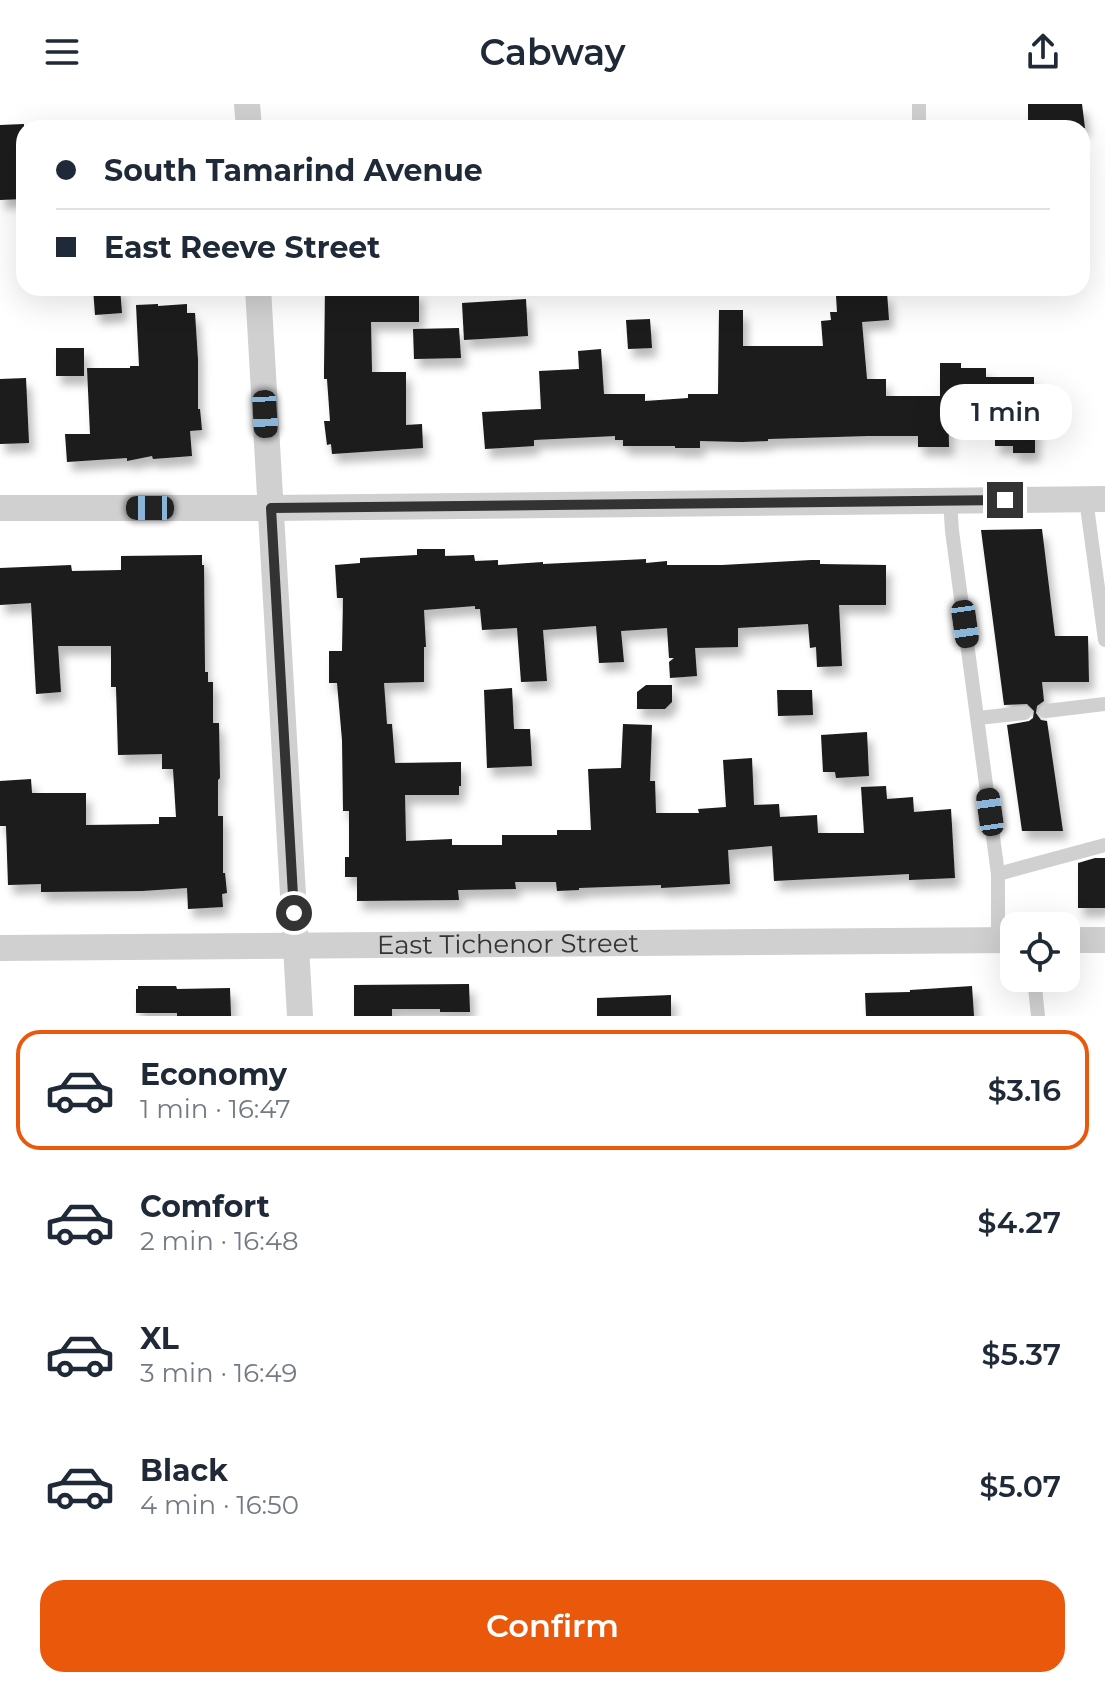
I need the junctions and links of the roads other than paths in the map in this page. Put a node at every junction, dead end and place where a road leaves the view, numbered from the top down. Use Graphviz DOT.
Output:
graph roads {
  1 [pos="258,296"];
  2 [pos="1096,499"];
  3 [pos="950,500"];
  4 [pos="0,508"];
  5 [pos="271,508"];
  6 [pos="1105,640"];
  7 [pos="1105,704"];
  8 [pos="1046,711"];
  9 [pos="1024,713"];
  10 [pos="978,718"];
  11 [pos="1105,845"];
  12 [pos="998,874"];
  13 [pos="1003,912"];
  14 [pos="1000,940"];
  15 [pos="1080,940"];
  16 [pos="1105,940"];
  17 [pos="296,944"];
  18 [pos="0,948"];
  19 [pos="1035,992"];
  20 [pos="300,1016"];
  21 [pos="1038,1016"];
  1 -- 5 [label="street"];
  2 -- 3 [label="street"];
  2 -- 6 [label="lane"];
  3 -- 5 [label="street"];
  3 -- 10 [label="lane"];
  4 -- 5 [label="street"];
  5 -- 17 [label="street"];
  7 -- 8 [label="lane"];
  9 -- 10 [label="lane"];
  10 -- 12 [label="lane"];
  11 -- 12 [label="lane"];
  12 -- 13 [label="lane"];
  14 -- 17 [label="street, East Tichenor Street"];
  15 -- 16 [label="street"];
  17 -- 18 [label="street, East Tichenor Street"];
  17 -- 20 [label="street"];
  19 -- 21 [label="lane"];
}
